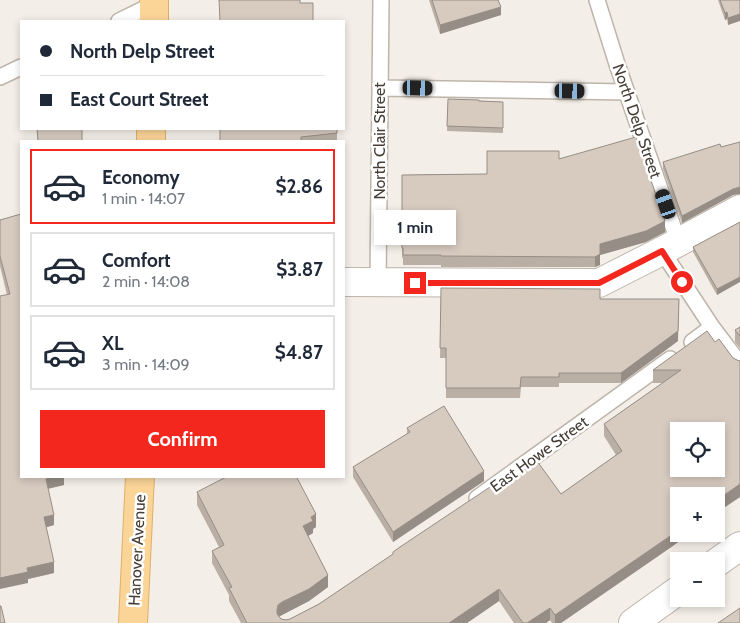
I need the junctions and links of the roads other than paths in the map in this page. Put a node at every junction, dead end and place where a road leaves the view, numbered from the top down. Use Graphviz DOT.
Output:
graph roads {
  1 [pos="381,0"];
  2 [pos="597,0"];
  3 [pos="154,9"];
  4 [pos="122,20"];
  5 [pos="20,68"];
  6 [pos="0,78"];
  7 [pos="380,88"];
  8 [pos="627,92"];
  9 [pos="740,209"];
  10 [pos="670,246"];
  11 [pos="345,282"];
  12 [pos="378,282"];
  13 [pos="712,327"];
  14 [pos="740,364"];
  15 [pos="140,478"];
  16 [pos="466,505"];
  17 [pos="740,546"];
  18 [pos="725,557"];
  19 [pos="670,596"];
  20 [pos="133,623"];
  21 [pos="633,623"];
  1 -- 7 [label="lane, North Clair Street"];
  2 -- 8 [label="lane, North Delp Street"];
  3 -- 4 [label="lane"];
  5 -- 6 [label="lane"];
  7 -- 8 [label="lane"];
  7 -- 12 [label="lane, North Clair Street"];
  8 -- 10 [label="lane, North Delp Street"];
  9 -- 10 [label="street"];
  10 -- 12 [label="street"];
  10 -- 13 [label="lane, North Delp Street"];
  11 -- 12 [label="street"];
  13 -- 14 [label="lane, North Delp Street"];
  13 -- 16 [label="lane, East Howe Street"];
  15 -- 20 [label="main road, Hanover Avenue"];
  17 -- 18 [label="street"];
  19 -- 21 [label="street"];
}
